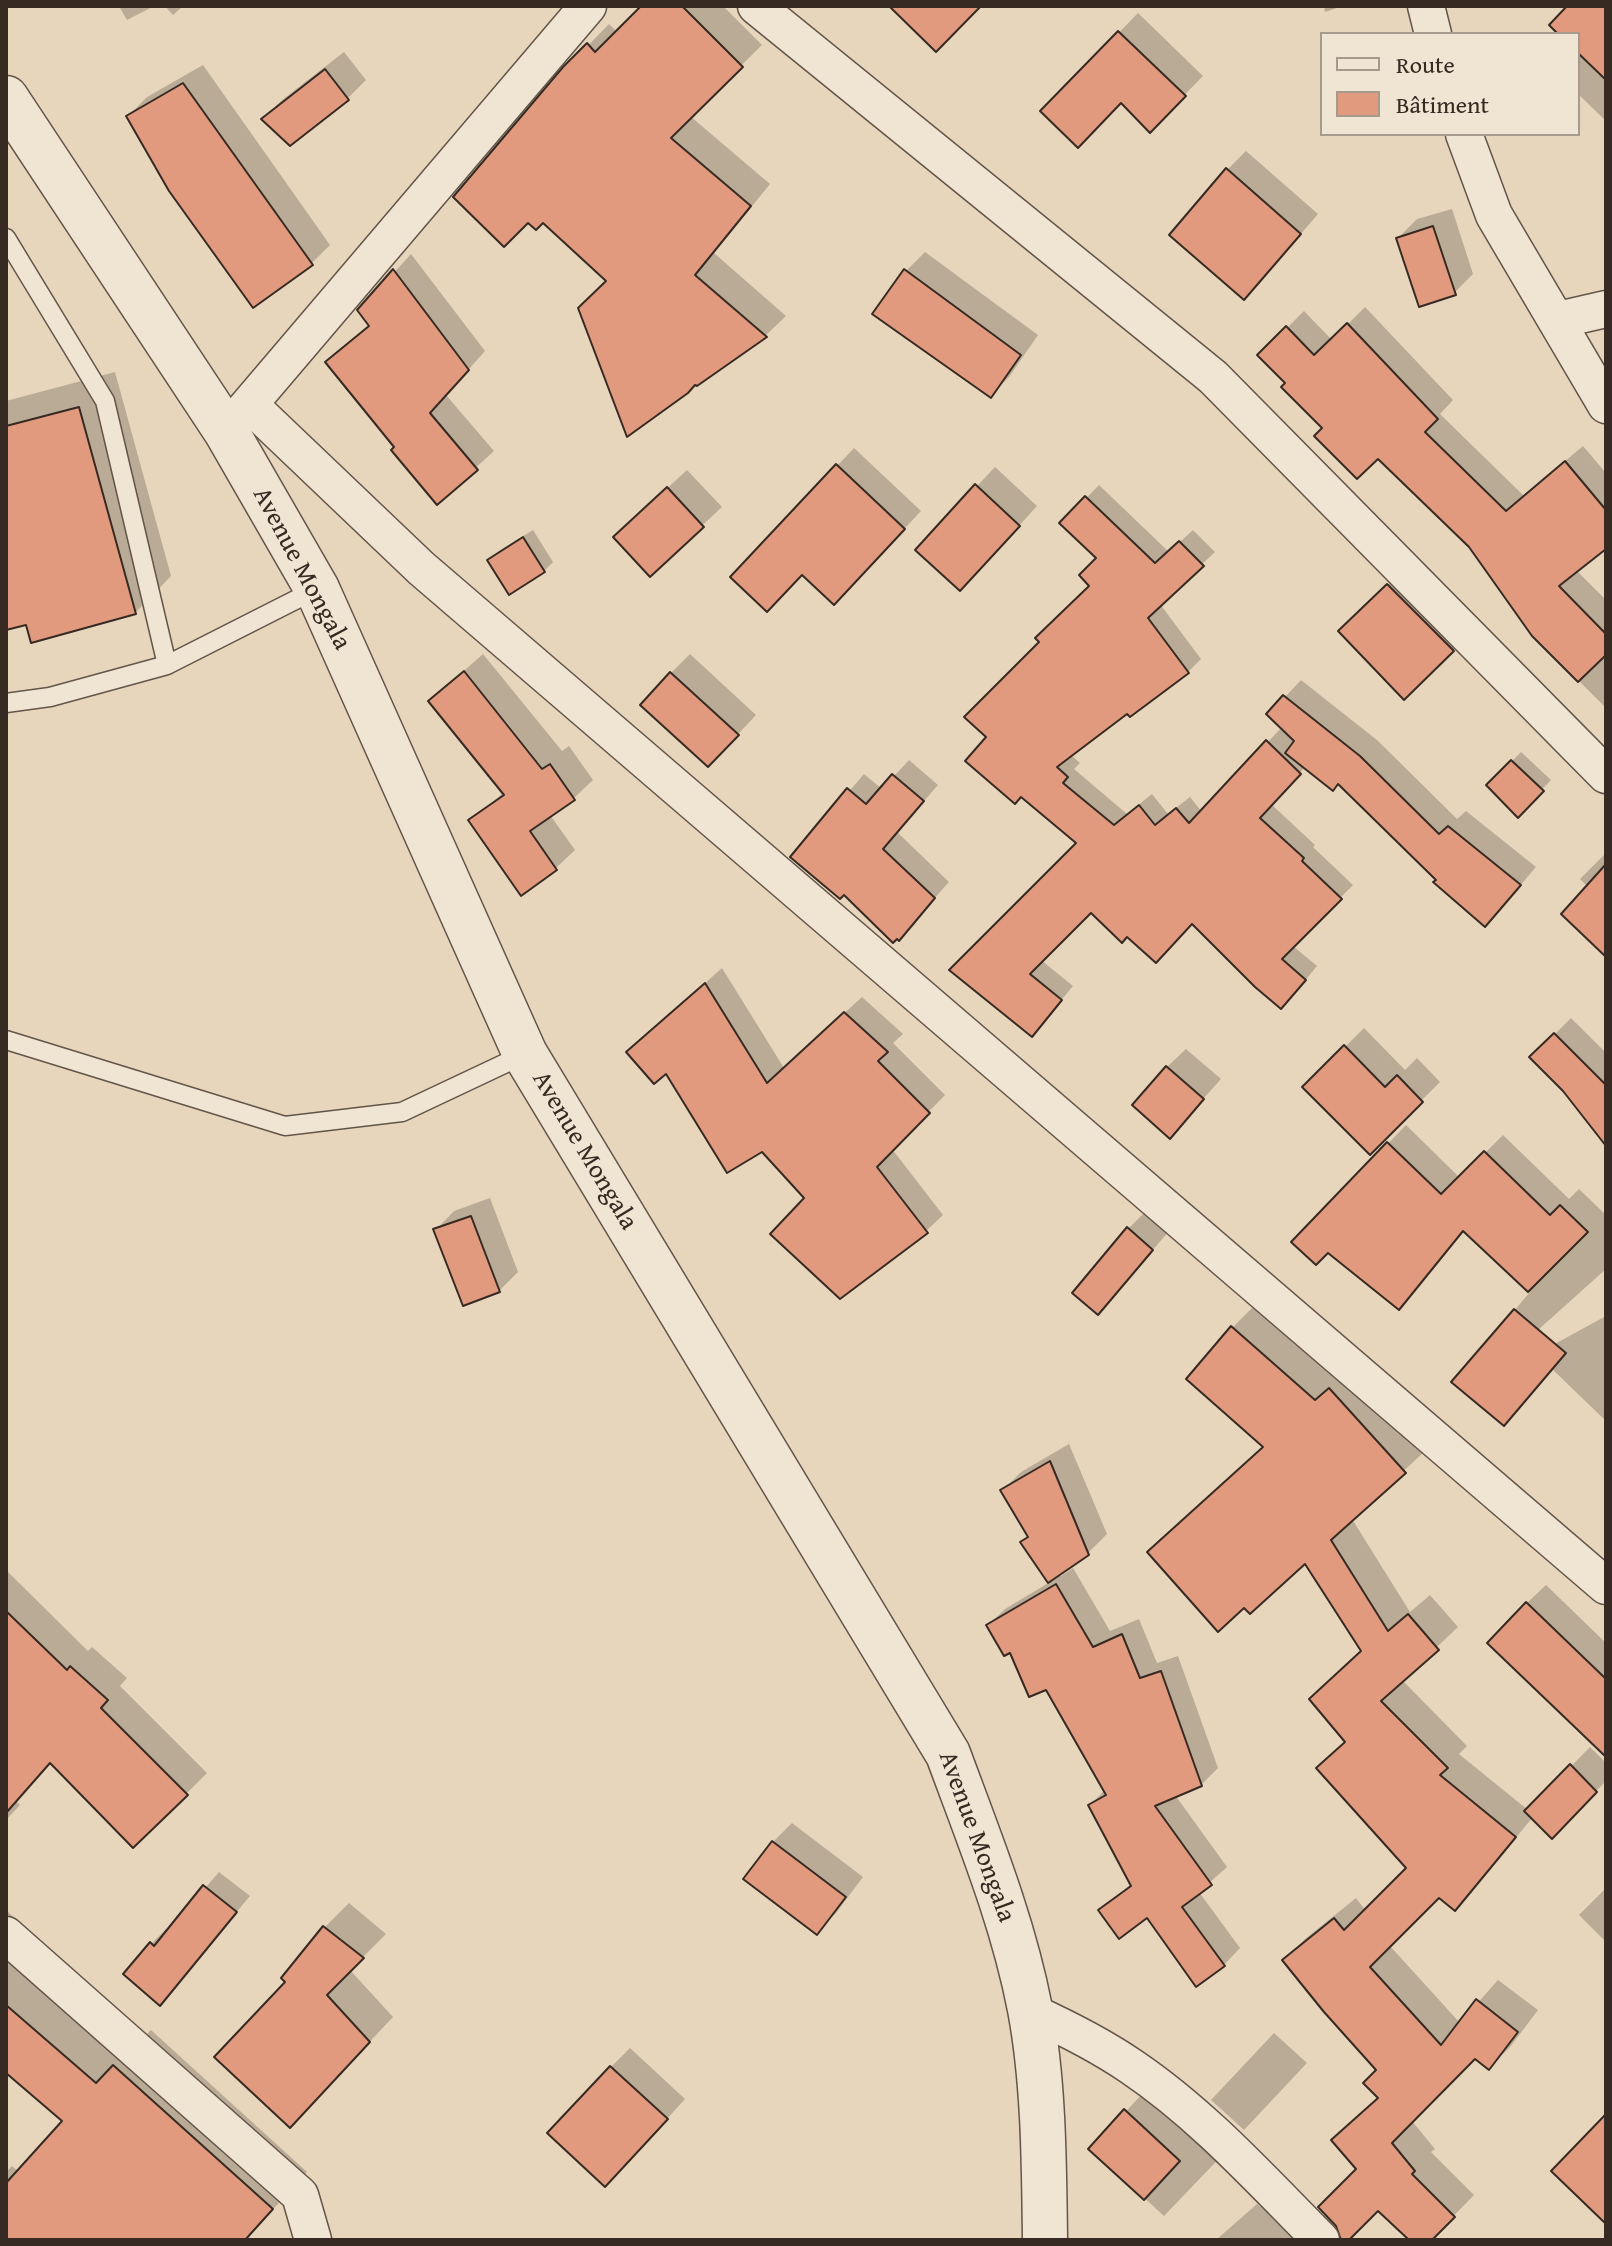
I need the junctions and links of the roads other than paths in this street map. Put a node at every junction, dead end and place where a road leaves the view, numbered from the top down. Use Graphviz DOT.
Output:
graph roads {
  1 [pos="588,6"];
  2 [pos="756,6"];
  3 [pos="1426,6"];
  4 [pos="1432,32"];
  5 [pos="6,98"];
  6 [pos="1465,136"];
  7 [pos="6,238"];
  8 [pos="1606,309"];
  9 [pos="1558,320"];
  10 [pos="1606,405"];
  11 [pos="238,418"];
  12 [pos="317,589"];
  13 [pos="167,665"];
  14 [pos="6,703"];
  15 [pos="1606,775"];
  16 [pos="6,1040"];
  17 [pos="525,1054"];
  18 [pos="1606,1586"];
  19 [pos="6,1935"];
  20 [pos="1031,2012"];
  21 [pos="313,2240"];
  22 [pos="1045,2240"];
  23 [pos="1321,2240"];
  1 -- 11 [label="street"];
  2 -- 15 [label="street"];
  3 -- 4 [label="street"];
  5 -- 11 [label="street, Avenue Mongala"];
  6 -- 9 [label="street"];
  7 -- 13 [label="lane"];
  8 -- 9 [label="street"];
  9 -- 10 [label="street"];
  11 -- 12 [label="street, Avenue Mongala"];
  11 -- 18 [label="street"];
  12 -- 13 [label="lane"];
  12 -- 17 [label="street, Avenue Mongala"];
  13 -- 14 [label="lane"];
  16 -- 17 [label="lane"];
  17 -- 20 [label="street, Avenue Mongala"];
  19 -- 21 [label="street"];
  20 -- 22 [label="street, Avenue Mongala"];
  20 -- 23 [label="street"];
}
